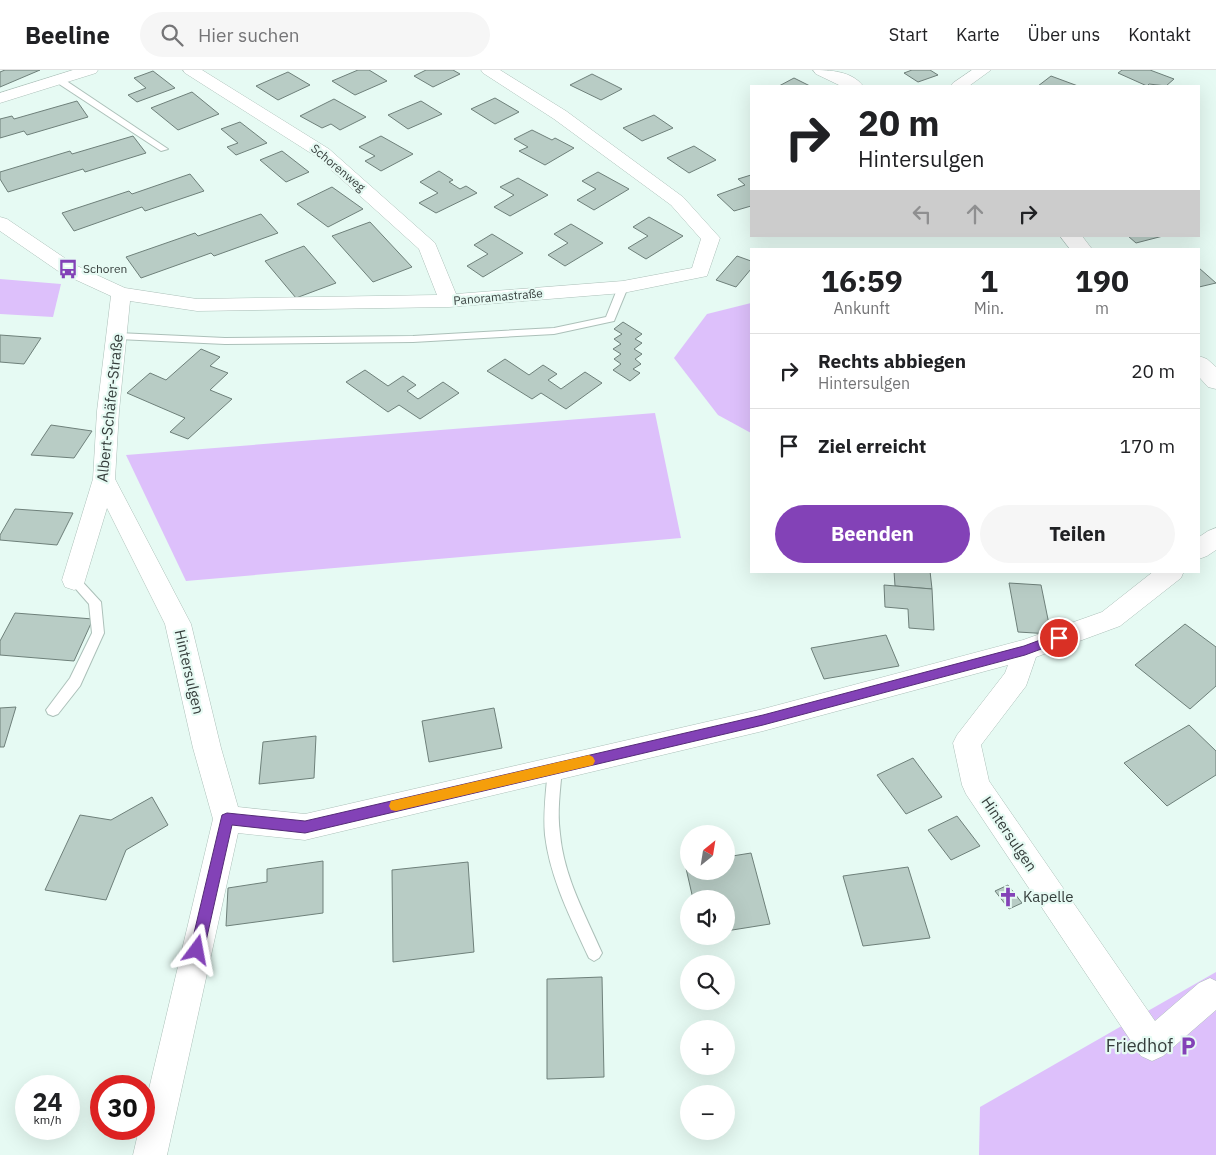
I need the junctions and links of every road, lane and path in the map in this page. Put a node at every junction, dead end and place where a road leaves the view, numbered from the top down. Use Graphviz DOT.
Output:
graph roads {
  1 [pos="90,70"];
  2 [pos="190,70"];
  3 [pos="489,70"];
  4 [pos="822,70"];
  5 [pos="983,70"];
  6 [pos="59,80"];
  7 [pos="852,85"];
  8 [pos="960,85"];
  9 [pos="0,98"];
  10 [pos="164,149"];
  11 [pos="5,233"];
  12 [pos="1071,237"];
  13 [pos="1081,248"];
  14 [pos="623,287"];
  15 [pos="121,293"];
  16 [pos="449,301"];
  17 [pos="118,336"];
  18 [pos="1200,365"];
  19 [pos="1216,381"];
  20 [pos="104,478"];
  21 [pos="1216,537"];
  22 [pos="1200,549"];
  23 [pos="1170,573"];
  24 [pos="74,580"];
  25 [pos="1025,650"];
  26 [pos="54,710"];
  27 [pos="555,768"];
  28 [pos="227,819"];
  29 [pos="594,953"];
  30 [pos="1210,994"];
  31 [pos="150,1155"];
  1 -- 6 [label="street"];
  2 -- 16 [label="street, Schorenweg"];
  3 -- 14 [label="street, Panoramastraße"];
  4 -- 7 [label="street"];
  5 -- 8 [label="street"];
  6 -- 9 [label="street"];
  6 -- 10 [label="lane"];
  11 -- 15 [label="street, Panoramastraße"];
  12 -- 13 [label="street"];
  14 -- 16 [label="street, Panoramastraße"];
  14 -- 17 [label="lane"];
  15 -- 16 [label="street, Panoramastraße"];
  15 -- 17 [label="street, Albert-Schäfer-Straße"];
  17 -- 20 [label="street, Albert-Schäfer-Straße"];
  18 -- 19 [label="street"];
  20 -- 24 [label="street, Albert-Schäfer-Straße"];
  20 -- 28 [label="street, Hintersulgen"];
  21 -- 22 [label="street"];
  23 -- 25 [label="street"];
  24 -- 26 [label="lane"];
  25 -- 27 [label="street"];
  25 -- 30 [label="street, Hintersulgen"];
  27 -- 28 [label="street"];
  27 -- 29 [label="lane"];
  28 -- 31 [label="street, Hintersulgen"];
}
